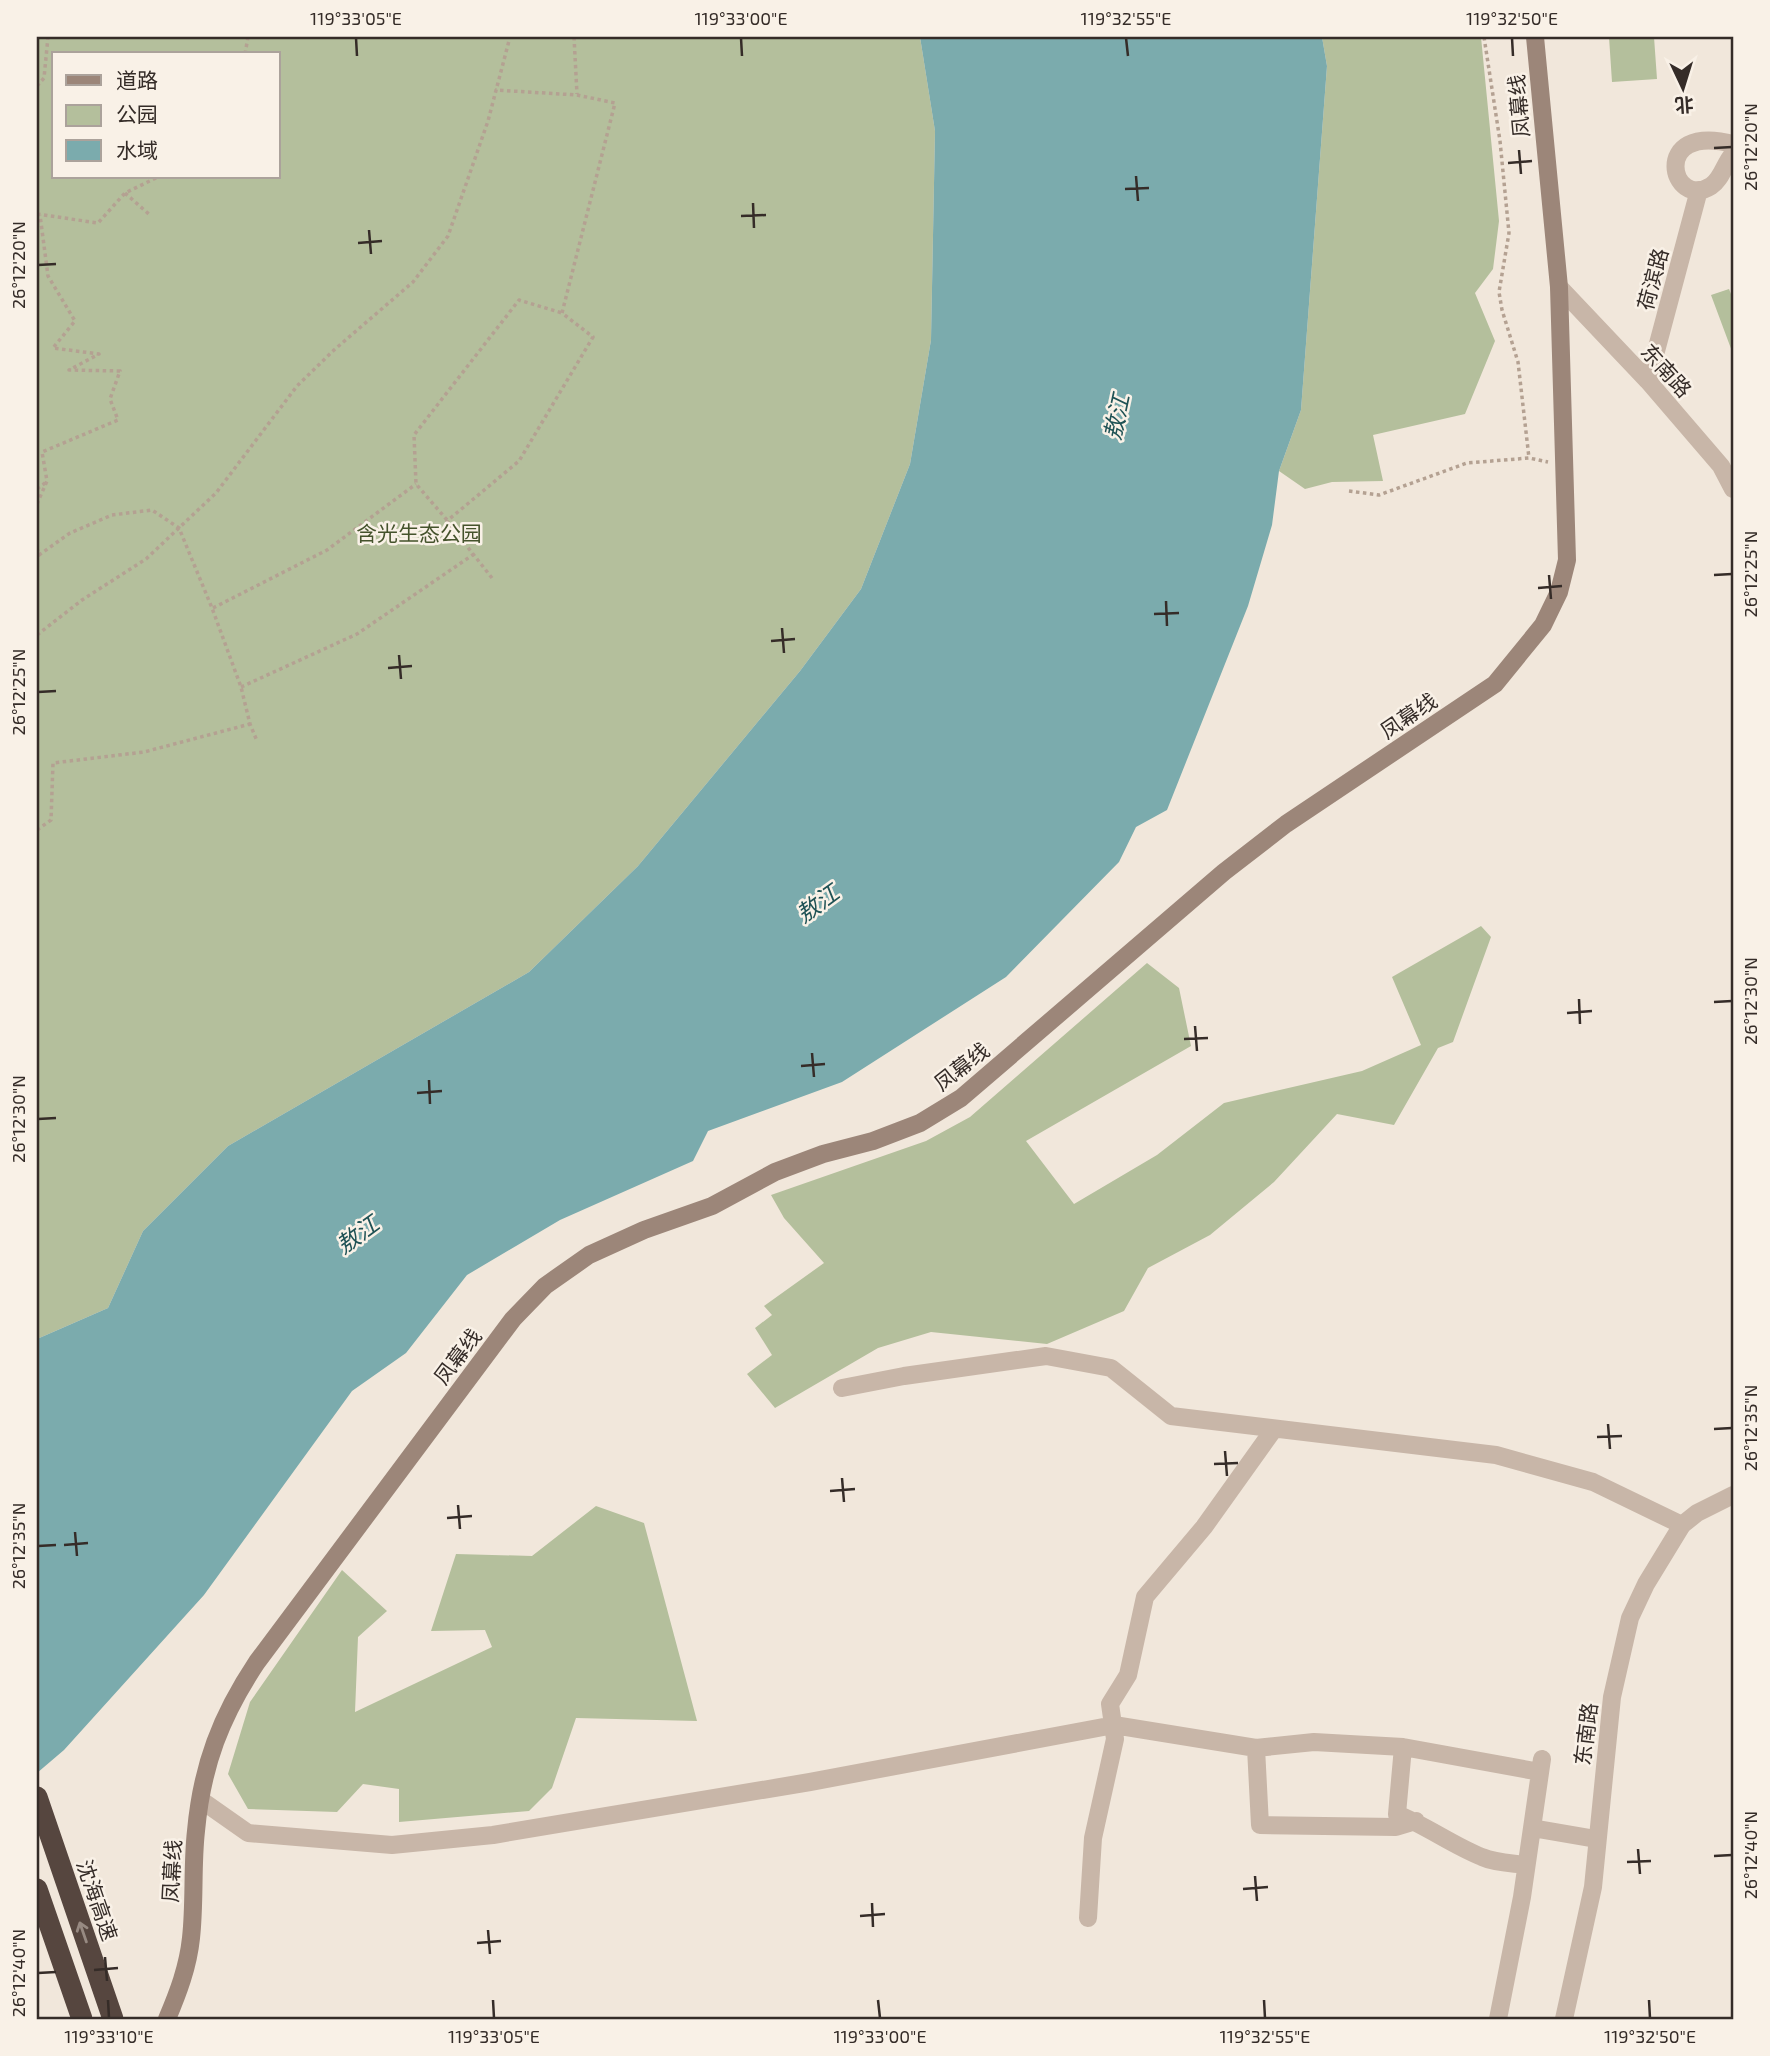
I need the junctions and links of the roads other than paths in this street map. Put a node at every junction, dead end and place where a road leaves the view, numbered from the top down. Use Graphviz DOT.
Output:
graph roads {
  1 [pos="1535,37"];
  2 [pos="1733,144"];
  3 [pos="1733,154"];
  4 [pos="1699,190"];
  5 [pos="1559,287"];
  6 [pos="1648,381"];
  7 [pos="1733,489"];
  8 [pos="842,1388"];
  9 [pos="1274,1429"];
  10 [pos="1733,1495"];
  11 [pos="1682,1525"];
  12 [pos="1114,1725"];
  13 [pos="1403,1747"];
  14 [pos="1256,1748"];
  15 [pos="37,1797"];
  16 [pos="201,1800"];
  17 [pos="1416,1821"];
  18 [pos="1532,1828"];
  19 [pos="1597,1839"];
  20 [pos="1526,1865"];
  21 [pos="37,1889"];
  22 [pos="1088,1919"];
  23 [pos="82,2019"];
  24 [pos="113,2019"];
  25 [pos="167,2019"];
  26 [pos="1498,2019"];
  27 [pos="1564,2019"];
  1 -- 5 [label="main road, 凤幕线"];
  2 -- 4 [label="street"];
  3 -- 4 [label="street"];
  4 -- 6 [label="street, 荷滨路"];
  5 -- 6 [label="street, 东南路"];
  5 -- 16 [label="main road, 凤幕线"];
  6 -- 7 [label="street, 东南路"];
  8 -- 9 [label="street"];
  9 -- 11 [label="street"];
  9 -- 12 [label="street"];
  10 -- 11 [label="street, 东南路"];
  11 -- 19 [label="street, 东南路"];
  12 -- 14 [label="street"];
  12 -- 16 [label="street"];
  12 -- 22 [label="street"];
  13 -- 14 [label="street"];
  13 -- 17 [label="street"];
  13 -- 18 [label="street"];
  14 -- 17 [label="street"];
  24 -- 15 [label="highway, 沈海高速, one-way"];
  16 -- 25 [label="main road, 凤幕线"];
  17 -- 20 [label="street"];
  18 -- 19 [label="street"];
  18 -- 20 [label="street"];
  19 -- 27 [label="street, 东南路"];
  20 -- 26 [label="street"];
  21 -- 23 [label="highway"];
}
